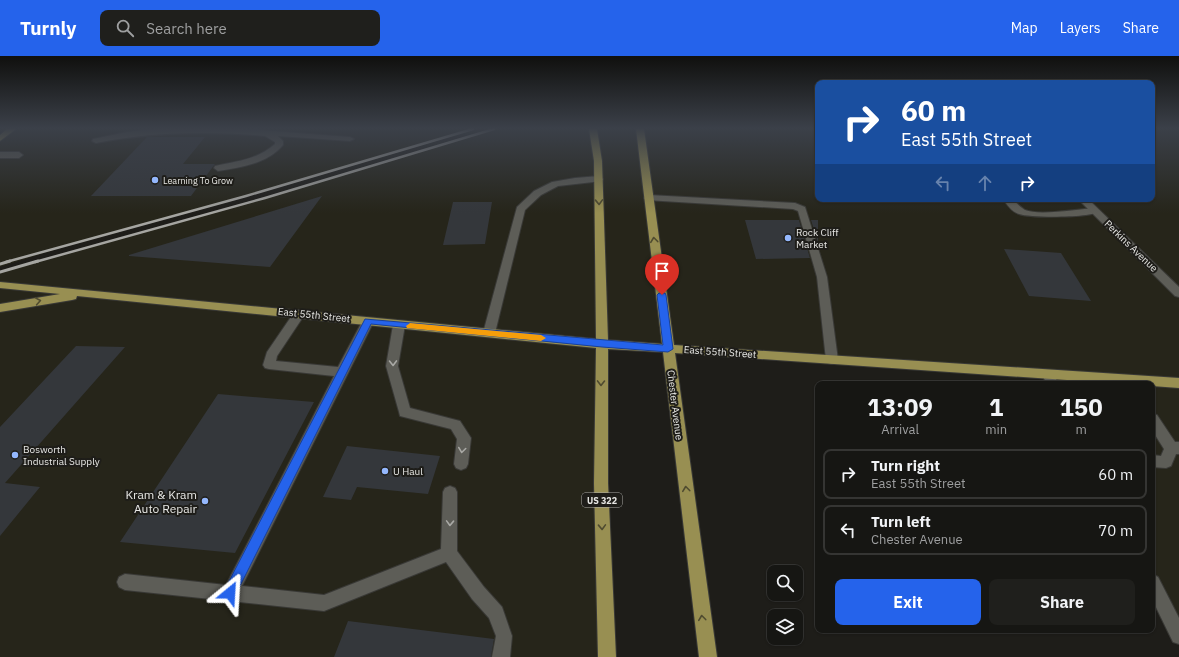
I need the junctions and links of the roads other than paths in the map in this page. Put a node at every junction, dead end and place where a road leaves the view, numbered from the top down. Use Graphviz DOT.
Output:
graph roads {
  1 [pos="265,157"];
  2 [pos="598,157"];
  3 [pos="644,157"];
  4 [pos="218,168"];
  5 [pos="599,179"];
  6 [pos="649,198"];
  7 [pos="1011,202"];
  8 [pos="1086,202"];
  9 [pos="1095,211"];
  10 [pos="0,285"];
  11 [pos="1179,292"];
  12 [pos="87,293"];
  13 [pos="0,308"];
  14 [pos="299,314"];
  15 [pos="368,321"];
  16 [pos="399,325"];
  17 [pos="488,333"];
  18 [pos="602,344"];
  19 [pos="668,349"];
  20 [pos="832,360"];
  21 [pos="343,372"];
  22 [pos="1050,380"];
  23 [pos="1088,381"];
  24 [pos="1155,383"];
  25 [pos="1179,383"];
  26 [pos="1155,423"];
  27 [pos="1175,448"];
  28 [pos="1155,461"];
  29 [pos="461,464"];
  30 [pos="450,492"];
  31 [pos="449,553"];
  32 [pos="125,582"];
  33 [pos="1155,588"];
  34 [pos="230,593"];
  35 [pos="1179,636"];
  36 [pos="501,657"];
  37 [pos="607,657"];
  38 [pos="708,657"];
  1 -- 4 [label="street"];
  2 -- 5 [label="main road, US 322"];
  3 -- 6 [label="main road, Chester Avenue"];
  5 -- 17 [label="street"];
  5 -- 18 [label="main road, US 322, one-way"];
  19 -- 6 [label="main road, Chester Avenue, one-way"];
  6 -- 20 [label="street"];
  7 -- 9 [label="street"];
  8 -- 9 [label="street, Perkins Avenue"];
  9 -- 11 [label="street, Perkins Avenue"];
  10 -- 12 [label="main road, East 55th Street"];
  13 -- 12 [label="main road, one-way"];
  12 -- 14 [label="main road, East 55th Street"];
  14 -- 15 [label="main road, East 55th Street"];
  14 -- 21 [label="street"];
  15 -- 16 [label="main road, East 55th Street"];
  15 -- 21 [label="street"];
  16 -- 17 [label="main road, East 55th Street"];
  16 -- 29 [label="street, one-way"];
  17 -- 18 [label="main road, East 55th Street"];
  18 -- 19 [label="main road, East 55th Street"];
  18 -- 37 [label="main road, US 322, one-way"];
  19 -- 20 [label="main road, East 55th Street"];
  38 -- 19 [label="main road, Chester Avenue, one-way"];
  20 -- 22 [label="main road, East 55th Street"];
  21 -- 34 [label="street"];
  22 -- 23 [label="main road, East 55th Street"];
  24 -- 25 [label="main road, East 55th Street"];
  26 -- 27 [label="street"];
  27 -- 28 [label="street"];
  30 -- 31 [label="street, one-way"];
  31 -- 34 [label="street"];
  31 -- 36 [label="street"];
  32 -- 34 [label="street"];
  33 -- 35 [label="street"];
}
